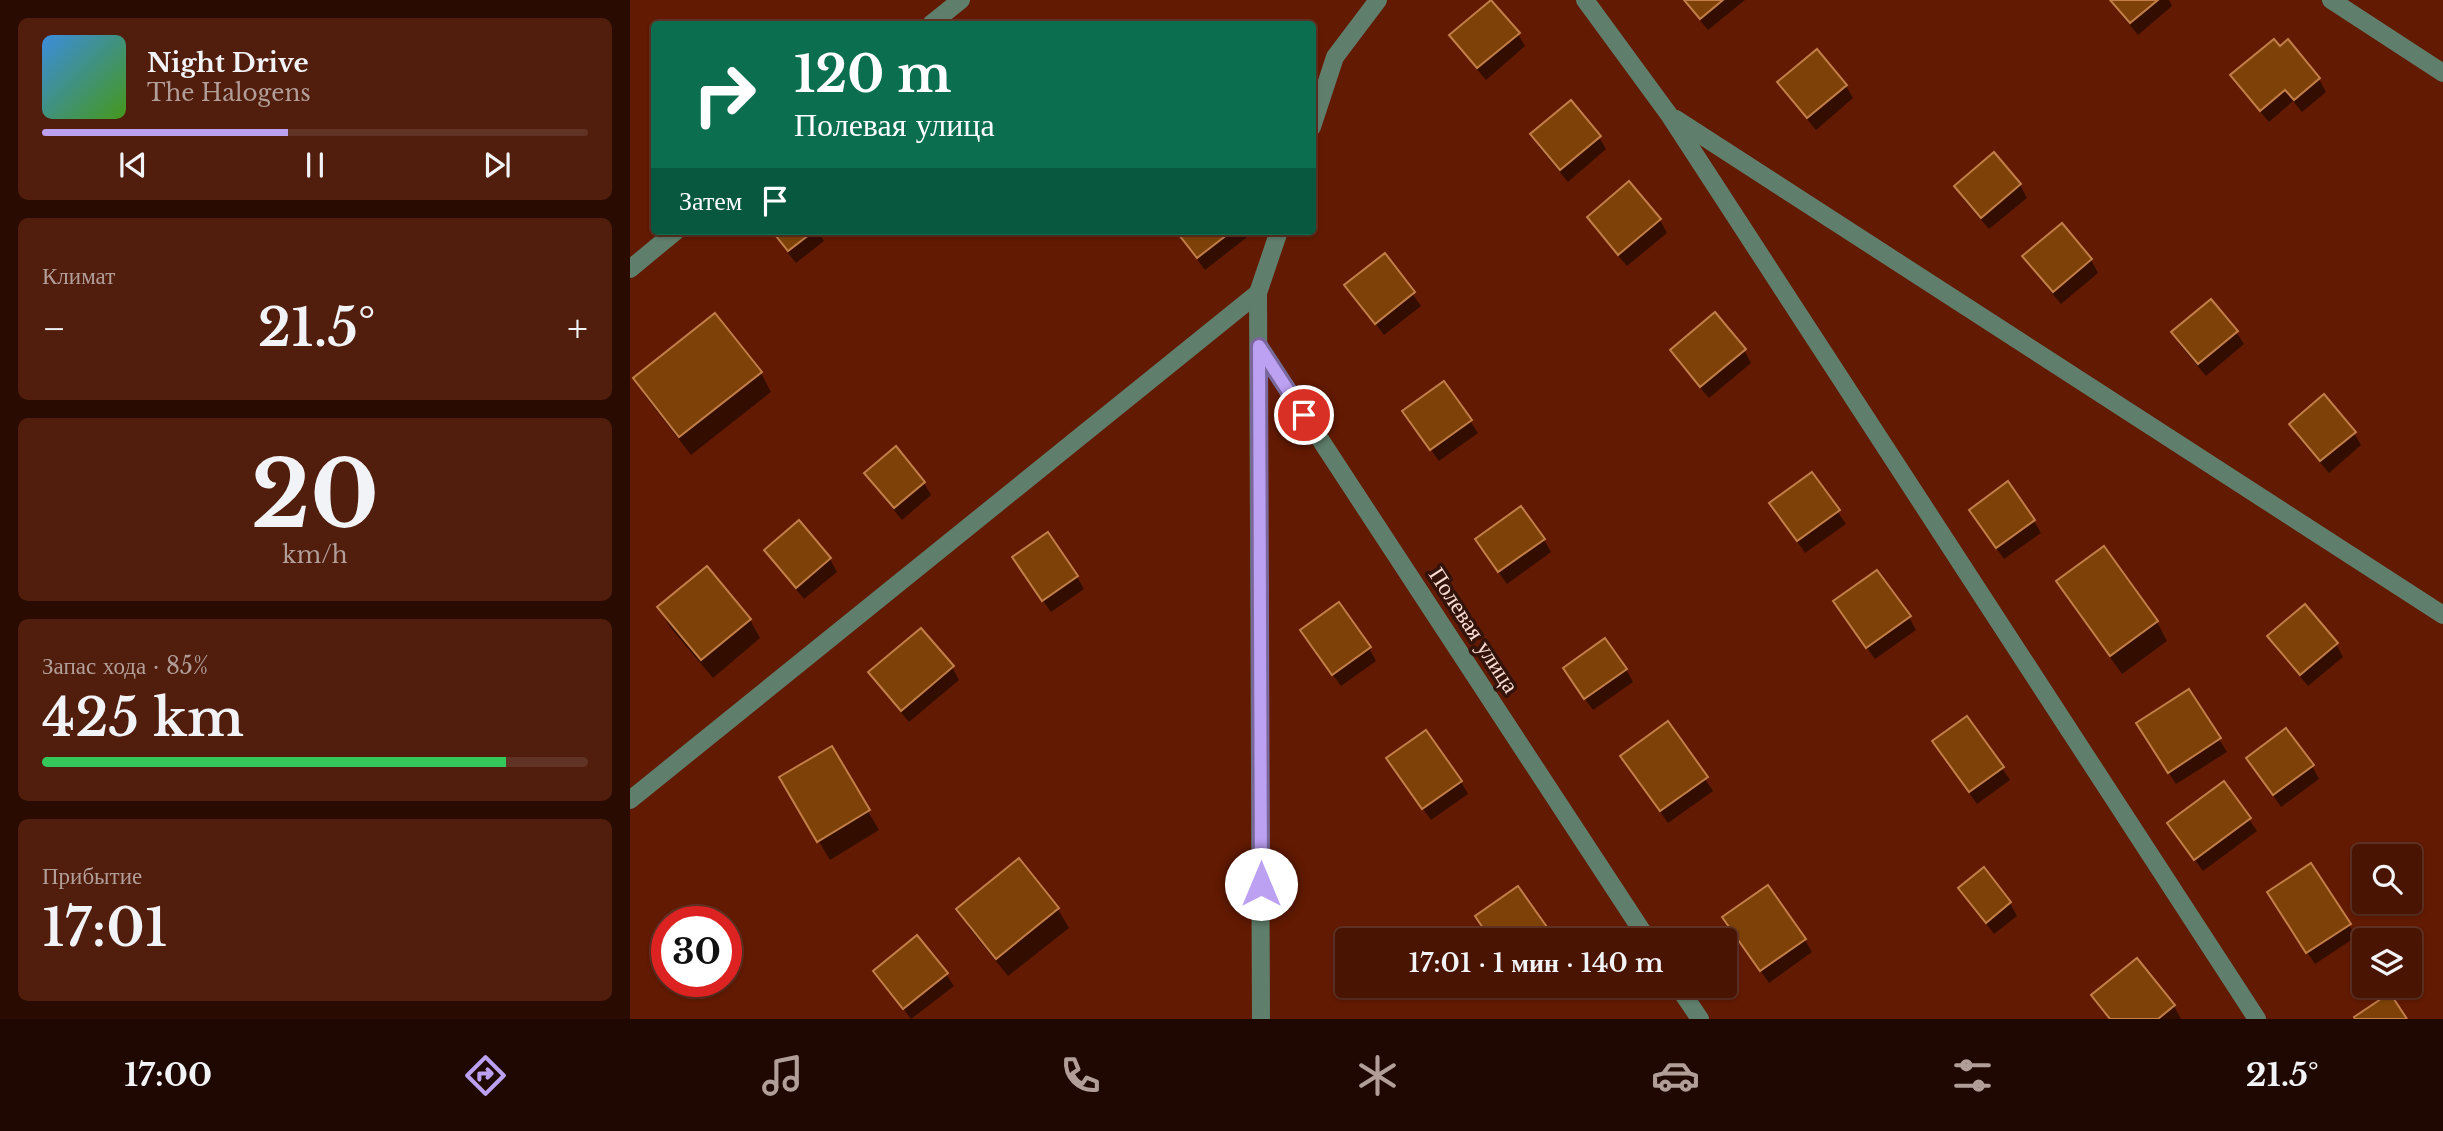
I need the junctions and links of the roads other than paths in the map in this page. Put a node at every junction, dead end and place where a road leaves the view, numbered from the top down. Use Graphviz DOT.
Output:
graph roads {
  1 [pos="961,0"];
  2 [pos="1378,0"];
  3 [pos="1585,0"];
  4 [pos="2330,0"];
  5 [pos="935,21"];
  6 [pos="2443,73"];
  7 [pos="1316,115"];
  8 [pos="1670,116"];
  9 [pos="671,235"];
  10 [pos="1278,235"];
  11 [pos="630,269"];
  12 [pos="1258,293"];
  13 [pos="1259,346"];
  14 [pos="2443,615"];
  15 [pos="630,800"];
  16 [pos="1640,928"];
  17 [pos="1686,998"];
  18 [pos="1261,1019"];
  19 [pos="1700,1019"];
  20 [pos="2257,1019"];
  1 -- 5 [label="street"];
  2 -- 7 [label="street"];
  3 -- 8 [label="street"];
  4 -- 6 [label="street"];
  8 -- 14 [label="street"];
  8 -- 20 [label="street"];
  9 -- 11 [label="street"];
  10 -- 12 [label="street"];
  12 -- 13 [label="street"];
  12 -- 15 [label="street"];
  13 -- 16 [label="street, Полевая улица"];
  13 -- 18 [label="street"];
  17 -- 19 [label="street"];
}
